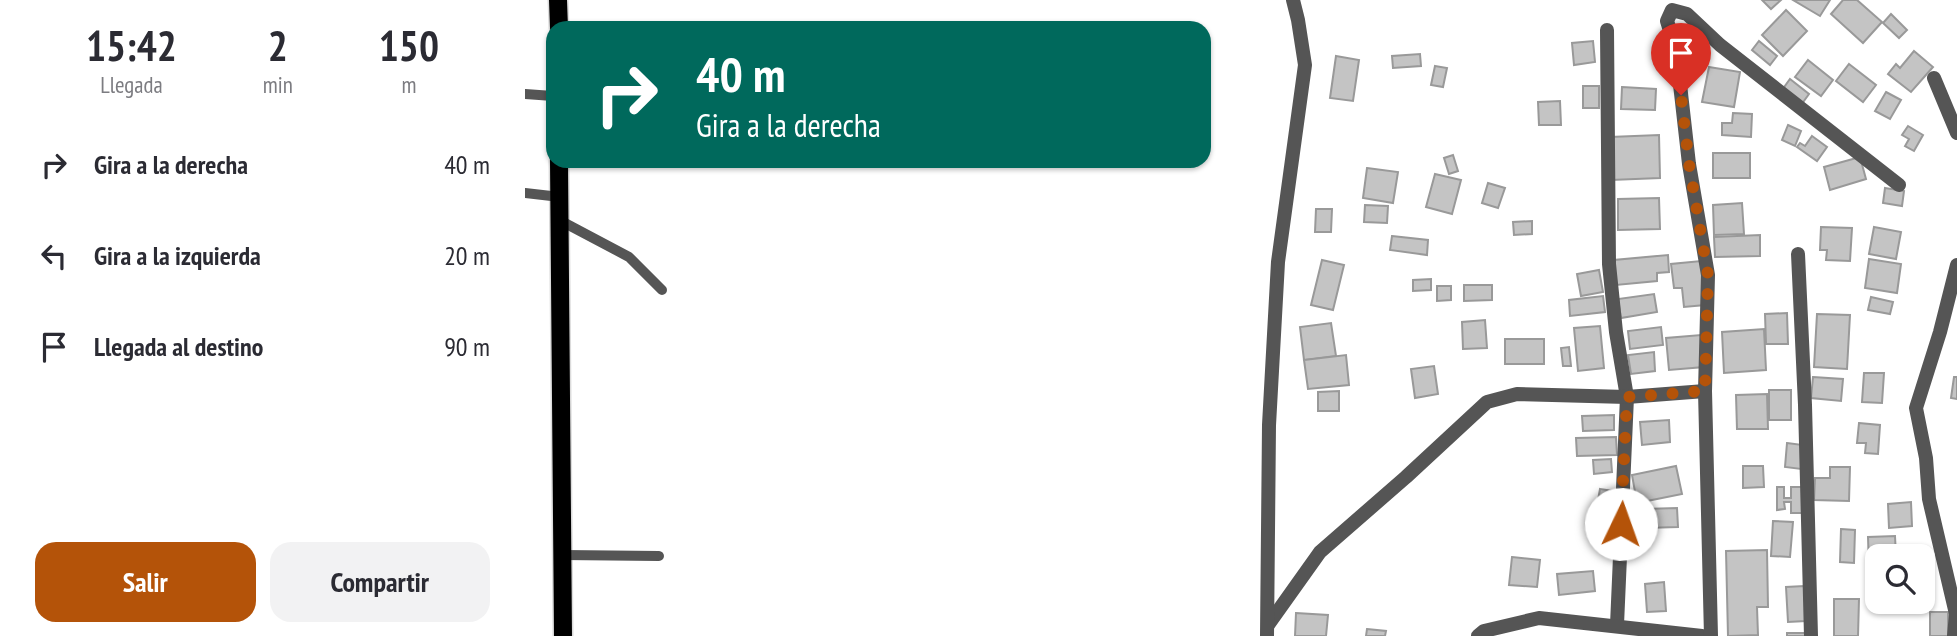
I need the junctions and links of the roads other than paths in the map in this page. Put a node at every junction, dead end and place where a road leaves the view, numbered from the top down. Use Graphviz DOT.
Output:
graph roads {
  1 [pos="558,0"];
  2 [pos="1293,0"];
  3 [pos="559,21"];
  4 [pos="1607,30"];
  5 [pos="1934,78"];
  6 [pos="525,94"];
  7 [pos="546,96"];
  8 [pos="1957,133"];
  9 [pos="559,168"];
  10 [pos="1899,185"];
  11 [pos="525,192"];
  12 [pos="560,197"];
  13 [pos="561,221"];
  14 [pos="1798,254"];
  15 [pos="1957,265"];
  16 [pos="662,290"];
  17 [pos="1705,391"];
  18 [pos="1627,397"];
  19 [pos="563,555"];
  20 [pos="659,556"];
  21 [pos="1617,625"];
  22 [pos="1267,631"];
  23 [pos="563,636"];
  24 [pos="1478,636"];
  25 [pos="1702,636"];
  26 [pos="1711,636"];
  27 [pos="1811,636"];
  28 [pos="1954,636"];
  1 -- 3 [label="main road"];
  2 -- 22 [label="street"];
  4 -- 18 [label="street"];
  5 -- 8 [label="street"];
  6 -- 7 [label="lane"];
  9 -- 12 [label="main road"];
  10 -- 17 [label="street"];
  11 -- 12 [label="lane"];
  12 -- 13 [label="main road"];
  13 -- 16 [label="lane"];
  13 -- 19 [label="main road"];
  14 -- 27 [label="street"];
  15 -- 28 [label="street"];
  17 -- 18 [label="street"];
  17 -- 26 [label="street"];
  18 -- 21 [label="street"];
  18 -- 22 [label="street"];
  19 -- 20 [label="lane"];
  19 -- 23 [label="main road"];
  21 -- 24 [label="street"];
  21 -- 25 [label="street"];
}
